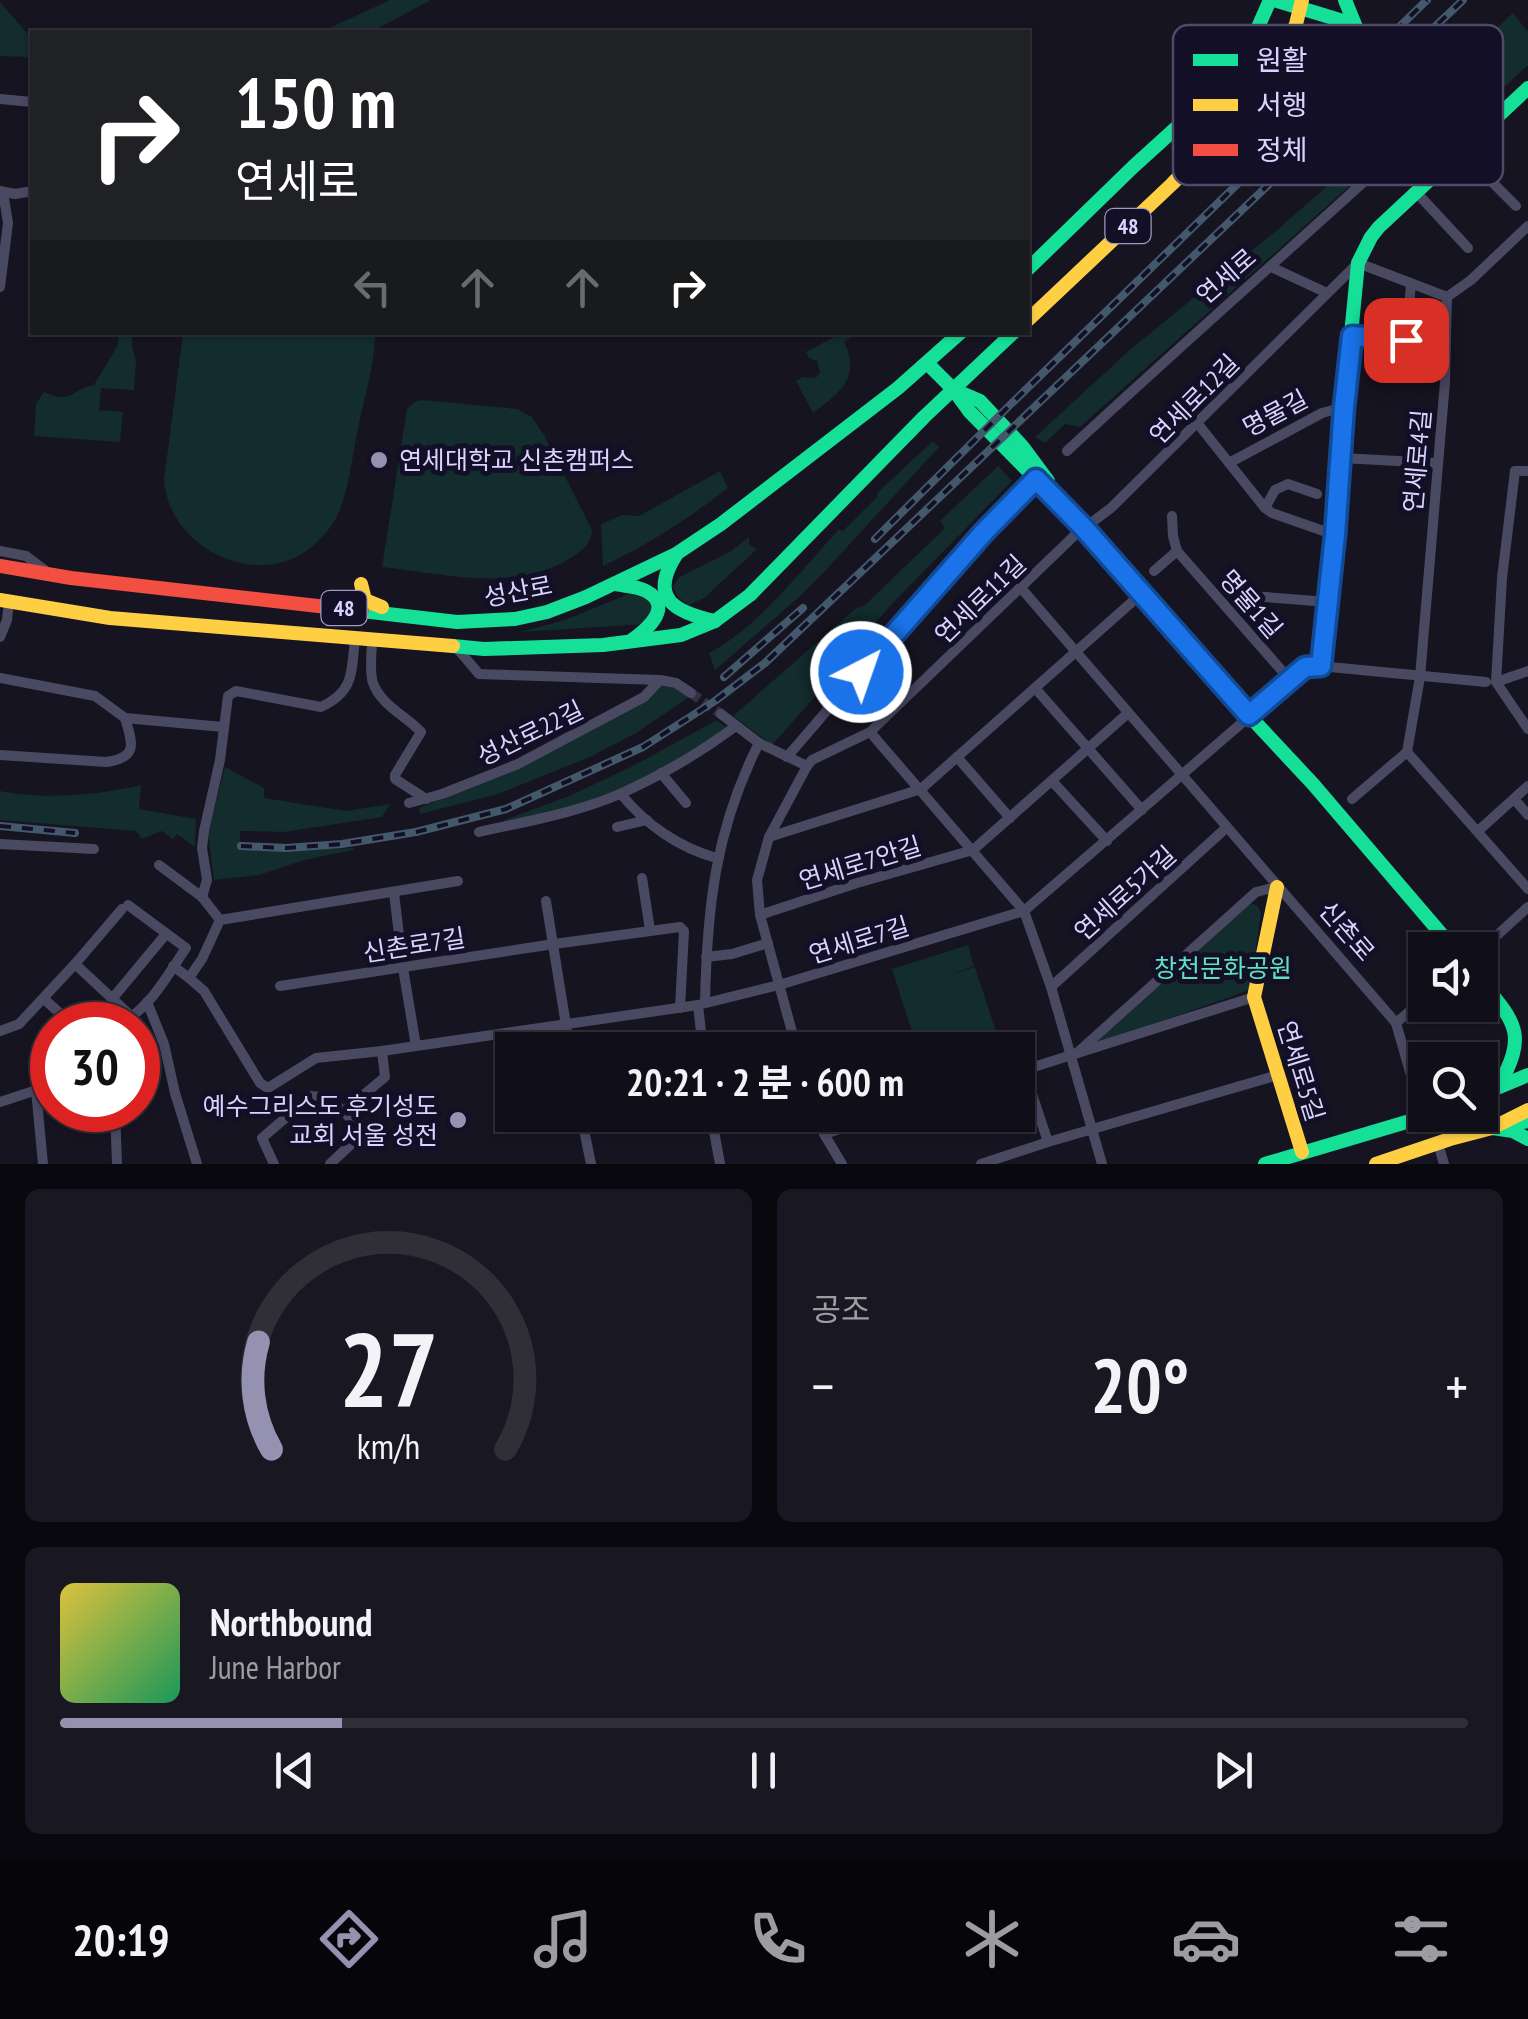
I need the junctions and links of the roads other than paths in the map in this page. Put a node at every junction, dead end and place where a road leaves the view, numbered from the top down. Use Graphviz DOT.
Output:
graph roads {
  1 [pos="1272,0"];
  2 [pos="1346,0"];
  3 [pos="1302,4"];
  4 [pos="1260,25"];
  5 [pos="1347,25"];
  6 [pos="1357,25"];
  7 [pos="1528,88"];
  8 [pos="0,100"];
  9 [pos="30,102"];
  10 [pos="1503,111"];
  11 [pos="1173,131"];
  12 [pos="1173,183"];
  13 [pos="1361,185"];
  14 [pos="1423,185"];
  15 [pos="1495,185"];
  16 [pos="30,191"];
  17 [pos="1,192"];
  18 [pos="1416,192"];
  19 [pos="1516,206"];
  20 [pos="1528,226"];
  21 [pos="1468,248"];
  22 [pos="1358,263"];
  23 [pos="1030,267"];
  24 [pos="1271,267"];
  25 [pos="1411,284"];
  26 [pos="0,287"];
  27 [pos="1327,293"];
  28 [pos="1447,297"];
  29 [pos="1030,318"];
  30 [pos="958,335"];
  31 [pos="1011,335"];
  32 [pos="1352,336"];
  33 [pos="927,363"];
  34 [pos="953,389"];
  35 [pos="1344,407"];
  36 [pos="1198,424"];
  37 [pos="1067,450"];
  38 [pos="1340,458"];
  39 [pos="1229,463"];
  40 [pos="1436,464"];
  41 [pos="1528,471"];
  42 [pos="1033,482"];
  43 [pos="1317,494"];
  44 [pos="1265,508"];
  45 [pos="1172,516"];
  46 [pos="1084,528"];
  47 [pos="1335,535"];
  48 [pos="0,551"];
  49 [pos="1177,551"];
  50 [pos="676,554"];
  51 [pos="0,566"];
  52 [pos="1154,571"];
  53 [pos="51,575"];
  54 [pos="614,584"];
  55 [pos="1020,588"];
  56 [pos="1141,594"];
  57 [pos="5,600"];
  58 [pos="1328,602"];
  59 [pos="305,604"];
  60 [pos="1233,613"];
  61 [pos="420,617"];
  62 [pos="715,621"];
  63 [pos="0,637"];
  64 [pos="355,639"];
  65 [pos="372,640"];
  66 [pos="629,642"];
  67 [pos="455,646"];
  68 [pos="1075,652"];
  69 [pos="1321,666"];
  70 [pos="1528,671"];
  71 [pos="1420,677"];
  72 [pos="0,678"];
  73 [pos="660,680"];
  74 [pos="1290,680"];
  75 [pos="1491,682"];
  76 [pos="1034,688"];
  77 [pos="691,694"];
  78 [pos="720,714"];
  79 [pos="1127,714"];
  80 [pos="1249,715"];
  81 [pos="125,718"];
  82 [pos="736,726"];
  83 [pos="223,727"];
  84 [pos="1528,729"];
  85 [pos="870,732"];
  86 [pos="759,743"];
  87 [pos="1089,749"];
  88 [pos="1407,752"];
  89 [pos="0,755"];
  90 [pos="788,757"];
  91 [pos="957,757"];
  92 [pos="806,766"];
  93 [pos="661,773"];
  94 [pos="1182,776"];
  95 [pos="1052,781"];
  96 [pos="1528,786"];
  97 [pos="921,789"];
  98 [pos="621,794"];
  99 [pos="426,799"];
  100 [pos="1352,799"];
  101 [pos="1514,799"];
  102 [pos="686,802"];
  103 [pos="409,803"];
  104 [pos="1142,810"];
  105 [pos="1528,816"];
  106 [pos="1010,818"];
  107 [pos="646,820"];
  108 [pos="618,827"];
  109 [pos="1226,828"];
  110 [pos="1478,831"];
  111 [pos="479,832"];
  112 [pos="769,837"];
  113 [pos="1107,840"];
  114 [pos="0,844"];
  115 [pos="94,849"];
  116 [pos="973,850"];
  117 [pos="716,858"];
  118 [pos="159,865"];
  119 [pos="642,878"];
  120 [pos="458,882"];
  121 [pos="1278,886"];
  122 [pos="1528,889"];
  123 [pos="394,893"];
  124 [pos="202,897"];
  125 [pos="546,901"];
  126 [pos="1528,907"];
  127 [pos="1024,911"];
  128 [pos="760,915"];
  129 [pos="220,920"];
  130 [pos="650,930"];
  131 [pos="1440,932"];
  132 [pos="166,934"];
  133 [pos="1498,934"];
  134 [pos="768,943"];
  135 [pos="554,944"];
  136 [pos="706,958"];
  137 [pos="75,964"];
  138 [pos="173,966"];
  139 [pos="403,968"];
  140 [pos="188,978"];
  141 [pos="780,985"];
  142 [pos="280,986"];
  143 [pos="1050,988"];
  144 [pos="1254,997"];
  145 [pos="44,998"];
  146 [pos="112,999"];
  147 [pos="1498,999"];
  148 [pos="48,1002"];
  149 [pos="115,1002"];
  150 [pos="147,1002"];
  151 [pos="701,1004"];
  152 [pos="680,1008"];
  153 [pos="1408,1013"];
  154 [pos="1396,1023"];
  155 [pos="1522,1024"];
  156 [pos="566,1026"];
  157 [pos="0,1031"];
  158 [pos="567,1032"];
  159 [pos="702,1032"];
  160 [pos="793,1032"];
  161 [pos="160,1034"];
  162 [pos="416,1046"];
  163 [pos="382,1051"];
  164 [pos="1074,1054"];
  165 [pos="1408,1060"];
  166 [pos="1035,1067"];
  167 [pos="1528,1074"];
  168 [pos="1278,1075"];
  169 [pos="1498,1088"];
  170 [pos="30,1092"];
  171 [pos="0,1102"];
  172 [pos="1035,1108"];
  173 [pos="1528,1110"];
  174 [pos="344,1111"];
  175 [pos="1408,1121"];
  176 [pos="1528,1121"];
  177 [pos="1498,1125"];
  178 [pos="1498,1127"];
  179 [pos="1498,1129"];
  180 [pos="1091,1130"];
  181 [pos="40,1132"];
  182 [pos="116,1132"];
  183 [pos="584,1132"];
  184 [pos="714,1132"];
  185 [pos="830,1132"];
  186 [pos="1478,1132"];
  187 [pos="824,1134"];
  188 [pos="1528,1139"];
  189 [pos="1048,1142"];
  190 [pos="1438,1143"];
  191 [pos="1302,1152"];
  192 [pos="43,1164"];
  193 [pos="117,1164"];
  194 [pos="196,1164"];
  195 [pos="274,1164"];
  196 [pos="330,1164"];
  197 [pos="591,1164"];
  198 [pos="720,1164"];
  199 [pos="842,1164"];
  200 [pos="981,1164"];
  201 [pos="1102,1164"];
  202 [pos="1264,1164"];
  203 [pos="1376,1164"];
  204 [pos="1444,1164"];
  1 -- 3 [label="main road"];
  1 -- 4 [label="main road, 48"];
  2 -- 6 [label="main road"];
  3 -- 5 [label="main road"];
  7 -- 10 [label="main road, 명물길"];
  8 -- 9 [label="street"];
  11 -- 23 [label="main road, 48"];
  12 -- 29 [label="main road, 48"];
  13 -- 24 [label="street, 연세로"];
  14 -- 18 [label="main road, 명물길"];
  15 -- 19 [label="street"];
  16 -- 17 [label="street"];
  17 -- 26 [label="street"];
  18 -- 21 [label="street"];
  18 -- 22 [label="main road, 명물길"];
  20 -- 28 [label="street"];
  22 -- 25 [label="street"];
  22 -- 27 [label="street, 연세로12길"];
  22 -- 32 [label="main road, 명물길"];
  24 -- 27 [label="street"];
  24 -- 37 [label="street, 연세로"];
  25 -- 28 [label="street"];
  25 -- 32 [label="street"];
  27 -- 36 [label="street, 연세로12길"];
  28 -- 40 [label="street, 연세로4길"];
  30 -- 33 [label="main road, 성산로"];
  31 -- 34 [label="main road, 성산로 / 48"];
  32 -- 35 [label="main road, 명물길"];
  33 -- 34 [label="main road"];
  33 -- 50 [label="main road, 성산로"];
  34 -- 42 [label="main road"];
  34 -- 46 [label="main road"];
  34 -- 62 [label="main road, 성산로 / 48"];
  35 -- 38 [label="main road, 명물길"];
  35 -- 39 [label="street, 명물길"];
  36 -- 39 [label="street, 명물길"];
  36 -- 46 [label="street, 연세로12길"];
  38 -- 40 [label="street"];
  38 -- 47 [label="main road, 명물길"];
  39 -- 44 [label="street, 명물길"];
  40 -- 71 [label="street, 연세로4길"];
  41 -- 75 [label="street"];
  42 -- 46 [label="main road"];
  42 -- 90 [label="street"];
  43 -- 44 [label="street"];
  44 -- 47 [label="street, 명물길"];
  45 -- 49 [label="street"];
  46 -- 55 [label="street, 연세로11길"];
  46 -- 56 [label="main road"];
  47 -- 58 [label="main road, 명물길"];
  48 -- 53 [label="street"];
  49 -- 52 [label="street"];
  49 -- 60 [label="street, 명물1길"];
  50 -- 54 [label="main road, 성산로 / 48"];
  50 -- 62 [label="main road"];
  51 -- 53 [label="main road, 성산로 / 48"];
  53 -- 59 [label="main road, 성산로 / 48"];
  54 -- 61 [label="main road, 성산로 / 48"];
  54 -- 66 [label="main road"];
  55 -- 68 [label="street"];
  55 -- 85 [label="street, 연세로11길"];
  56 -- 68 [label="street"];
  56 -- 80 [label="main road"];
  57 -- 63 [label="street"];
  57 -- 64 [label="main road, 성산로 / 48"];
  58 -- 60 [label="street"];
  58 -- 69 [label="main road, 명물길"];
  59 -- 61 [label="main road, 성산로 / 48"];
  59 -- 61 [label="main road"];
  60 -- 74 [label="street, 명물1길"];
  62 -- 66 [label="main road, 성산로 / 48"];
  64 -- 65 [label="main road, 성산로 / 48"];
  64 -- 83 [label="street"];
  65 -- 67 [label="main road, 성산로 / 48"];
  65 -- 99 [label="street"];
  66 -- 67 [label="main road, 성산로 / 48"];
  67 -- 73 [label="street, 성산로22길"];
  68 -- 76 [label="street"];
  68 -- 79 [label="street"];
  69 -- 71 [label="street"];
  69 -- 74 [label="street"];
  70 -- 75 [label="street"];
  71 -- 75 [label="street"];
  71 -- 88 [label="street, 연세로4길"];
  72 -- 81 [label="street"];
  73 -- 77 [label="street, 성산로22길"];
  73 -- 99 [label="street, 성산로22길"];
  74 -- 80 [label="street"];
  75 -- 84 [label="street"];
  76 -- 87 [label="street"];
  76 -- 91 [label="street"];
  78 -- 82 [label="street"];
  79 -- 87 [label="street, 연세로7안길"];
  79 -- 94 [label="street"];
  80 -- 94 [label="street, 연세로7길"];
  80 -- 131 [label="main road"];
  81 -- 83 [label="street"];
  81 -- 89 [label="street"];
  82 -- 86 [label="street"];
  82 -- 93 [label="street"];
  83 -- 124 [label="street"];
  85 -- 92 [label="street, 연세로11길"];
  85 -- 97 [label="street, 연세로7안길"];
  86 -- 90 [label="street"];
  86 -- 117 [label="street"];
  87 -- 95 [label="street, 연세로7안길"];
  87 -- 104 [label="street"];
  88 -- 100 [label="street"];
  88 -- 110 [label="street"];
  90 -- 92 [label="street"];
  91 -- 97 [label="street"];
  91 -- 106 [label="street"];
  92 -- 112 [label="street"];
  93 -- 98 [label="street"];
  93 -- 102 [label="street"];
  94 -- 104 [label="street, 연세로7길"];
  94 -- 109 [label="street"];
  95 -- 106 [label="street, 연세로7안길"];
  95 -- 113 [label="street"];
  96 -- 101 [label="street"];
  97 -- 112 [label="street"];
  97 -- 116 [label="street, 연세로7안길"];
  98 -- 107 [label="street"];
  98 -- 111 [label="street"];
  99 -- 103 [label="street, 성산로22길"];
  101 -- 105 [label="street"];
  101 -- 110 [label="street"];
  104 -- 113 [label="street, 연세로7길"];
  106 -- 116 [label="street, 연세로7안길"];
  107 -- 108 [label="street"];
  107 -- 117 [label="street"];
  109 -- 121 [label="street"];
  109 -- 143 [label="street, 연세로5가길"];
  110 -- 122 [label="street"];
  112 -- 128 [label="street"];
  113 -- 127 [label="street, 연세로7길"];
  114 -- 115 [label="street"];
  116 -- 127 [label="street"];
  116 -- 128 [label="street, 연세로7안길"];
  117 -- 136 [label="street"];
  118 -- 124 [label="street"];
  119 -- 130 [label="street"];
  120 -- 123 [label="street"];
  121 -- 144 [label="main road, 연세로5길"];
  121 -- 154 [label="street, 신촌로"];
  121 -- 164 [label="street"];
  123 -- 129 [label="street"];
  123 -- 139 [label="street"];
  124 -- 129 [label="street"];
  125 -- 135 [label="street"];
  126 -- 133 [label="street"];
  127 -- 141 [label="street, 연세로7길"];
  127 -- 143 [label="street"];
  128 -- 134 [label="street"];
  129 -- 140 [label="street"];
  130 -- 135 [label="street, 신촌로7길"];
  130 -- 152 [label="street"];
  132 -- 137 [label="street"];
  132 -- 138 [label="street"];
  132 -- 146 [label="street"];
  134 -- 136 [label="street"];
  134 -- 141 [label="street"];
  135 -- 139 [label="street, 신촌로7길"];
  135 -- 156 [label="street"];
  136 -- 151 [label="street"];
  137 -- 145 [label="street"];
  137 -- 146 [label="street"];
  138 -- 140 [label="street"];
  138 -- 150 [label="street"];
  139 -- 142 [label="street, 신촌로7길"];
  139 -- 162 [label="street"];
  140 -- 163 [label="street, 연세로7길"];
  141 -- 151 [label="street, 연세로7길"];
  141 -- 160 [label="street"];
  143 -- 164 [label="street"];
  144 -- 164 [label="street"];
  144 -- 168 [label="main road, 연세로5길"];
  145 -- 148 [label="street"];
  145 -- 157 [label="street"];
  146 -- 149 [label="street"];
  147 -- 155 [label="main road"];
  151 -- 152 [label="street, 연세로7길"];
  151 -- 159 [label="street"];
  152 -- 156 [label="street, 연세로7길"];
  153 -- 154 [label="street"];
  154 -- 165 [label="street, 신촌로"];
  155 -- 169 [label="main road"];
  156 -- 158 [label="street"];
  156 -- 162 [label="street, 연세로7길"];
  161 -- 194 [label="street"];
  162 -- 163 [label="street, 연세로7길"];
  163 -- 174 [label="street"];
  164 -- 166 [label="street"];
  164 -- 180 [label="street"];
  167 -- 169 [label="main road"];
  168 -- 180 [label="street"];
  168 -- 191 [label="main road, 연세로5길"];
  170 -- 171 [label="street"];
  172 -- 189 [label="street"];
  173 -- 177 [label="main road"];
  174 -- 195 [label="street"];
  174 -- 196 [label="street"];
  175 -- 191 [label="main road, 신촌로"];
  176 -- 178 [label="main road"];
  179 -- 188 [label="main road"];
  180 -- 189 [label="street"];
  180 -- 201 [label="street"];
  181 -- 192 [label="street"];
  182 -- 193 [label="street"];
  183 -- 197 [label="street"];
  184 -- 198 [label="street"];
  185 -- 187 [label="street"];
  186 -- 190 [label="main road"];
  187 -- 199 [label="street"];
  189 -- 200 [label="street"];
  190 -- 203 [label="main road"];
  190 -- 204 [label="street"];
  191 -- 202 [label="main road, 신촌로"];
}
